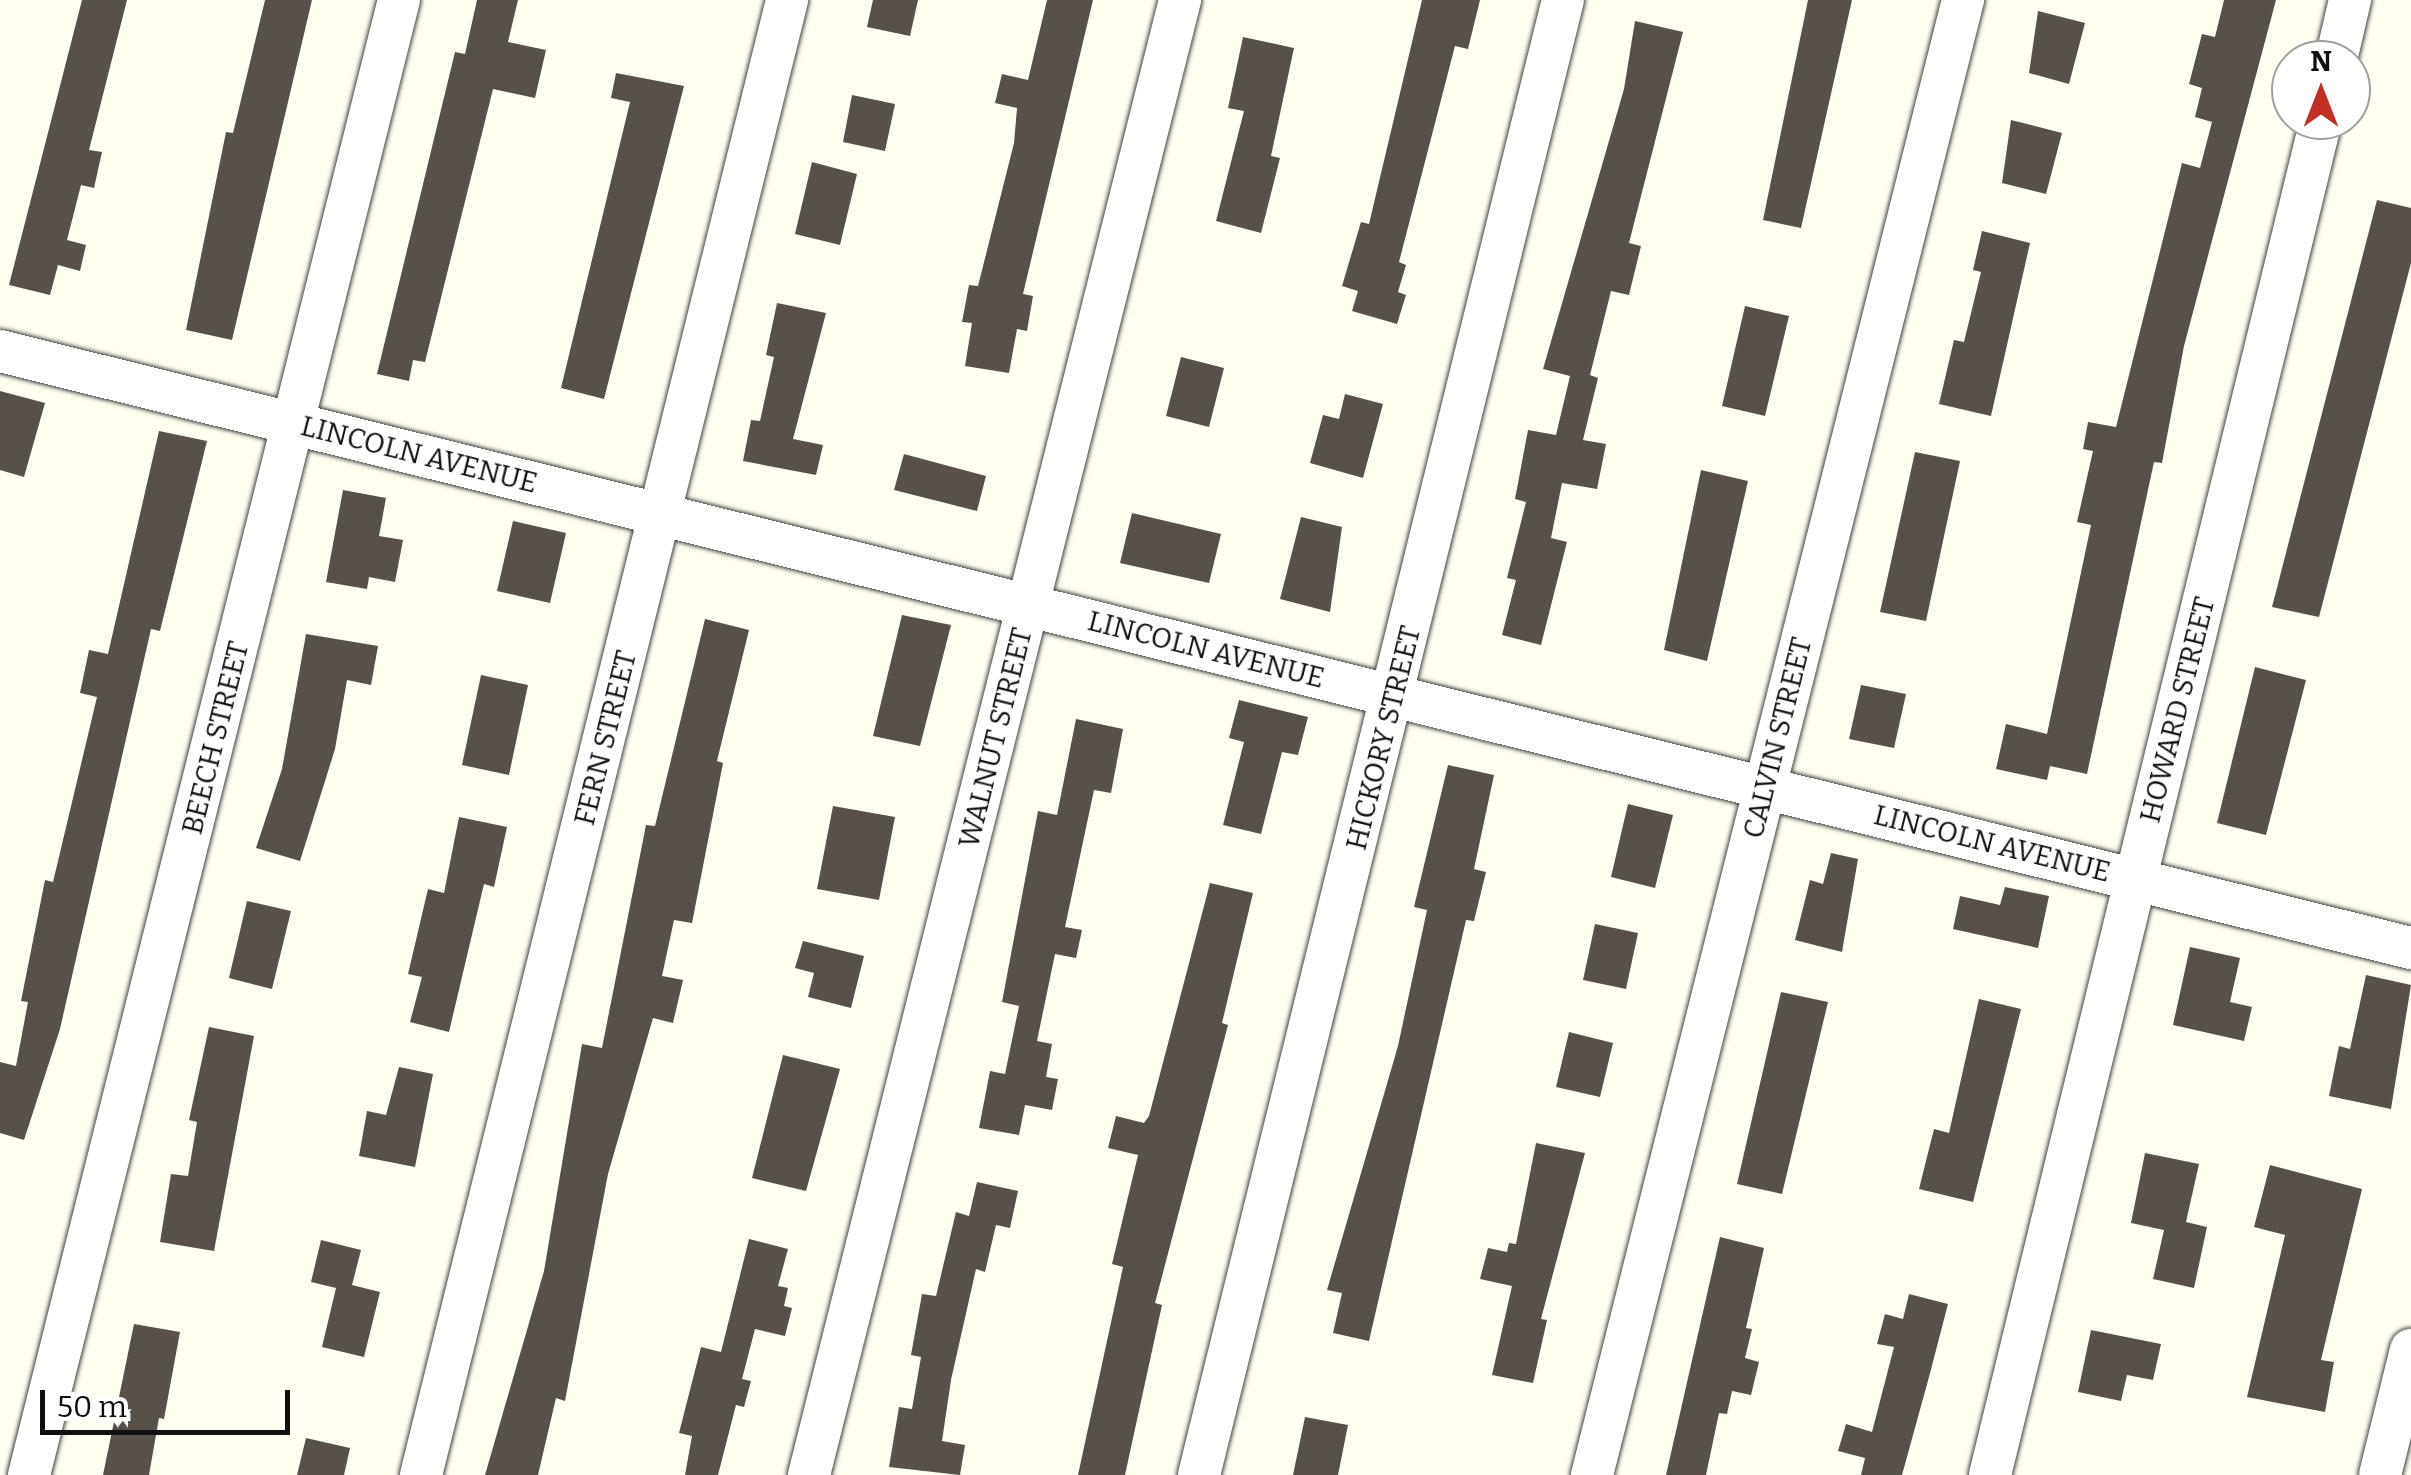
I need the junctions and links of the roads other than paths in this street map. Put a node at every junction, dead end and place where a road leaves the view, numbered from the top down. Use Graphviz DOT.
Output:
graph roads {
  1 [pos="400,0"];
  2 [pos="787,0"];
  3 [pos="1180,0"];
  4 [pos="1564,0"];
  5 [pos="1963,0"];
  6 [pos="2350,0"];
  7 [pos="2341,40"];
  8 [pos="2316,140"];
  9 [pos="0,351"];
  10 [pos="296,424"];
  11 [pos="662,515"];
  12 [pos="1030,606"];
  13 [pos="1394,696"];
  14 [pos="1766,788"];
  15 [pos="2136,880"];
  16 [pos="2411,948"];
  17 [pos="2411,1350"];
  18 [pos="29,1475"];
  19 [pos="421,1475"];
  20 [pos="809,1475"];
  21 [pos="1199,1475"];
  22 [pos="1592,1475"];
  23 [pos="1990,1475"];
  24 [pos="2380,1475"];
  1 -- 10 [label="street, BEECH STREET"];
  2 -- 11 [label="street, FERN STREET"];
  3 -- 12 [label="street, WALNUT STREET"];
  4 -- 13 [label="street, HICKORY STREET"];
  5 -- 14 [label="street, CALVIN STREET"];
  6 -- 7 [label="street"];
  8 -- 15 [label="street, HOWARD STREET"];
  9 -- 10 [label="street, LINCOLN AVENUE"];
  10 -- 11 [label="street, LINCOLN AVENUE"];
  10 -- 18 [label="street, BEECH STREET"];
  11 -- 12 [label="street, LINCOLN AVENUE"];
  11 -- 19 [label="street, FERN STREET"];
  12 -- 13 [label="street, LINCOLN AVENUE"];
  12 -- 20 [label="street, WALNUT STREET"];
  13 -- 14 [label="street, LINCOLN AVENUE"];
  13 -- 21 [label="street, HICKORY STREET"];
  14 -- 15 [label="street, LINCOLN AVENUE"];
  14 -- 22 [label="street, CALVIN STREET"];
  15 -- 16 [label="street, LINCOLN AVENUE"];
  15 -- 23 [label="street, HOWARD STREET"];
  17 -- 24 [label="street"];
}
